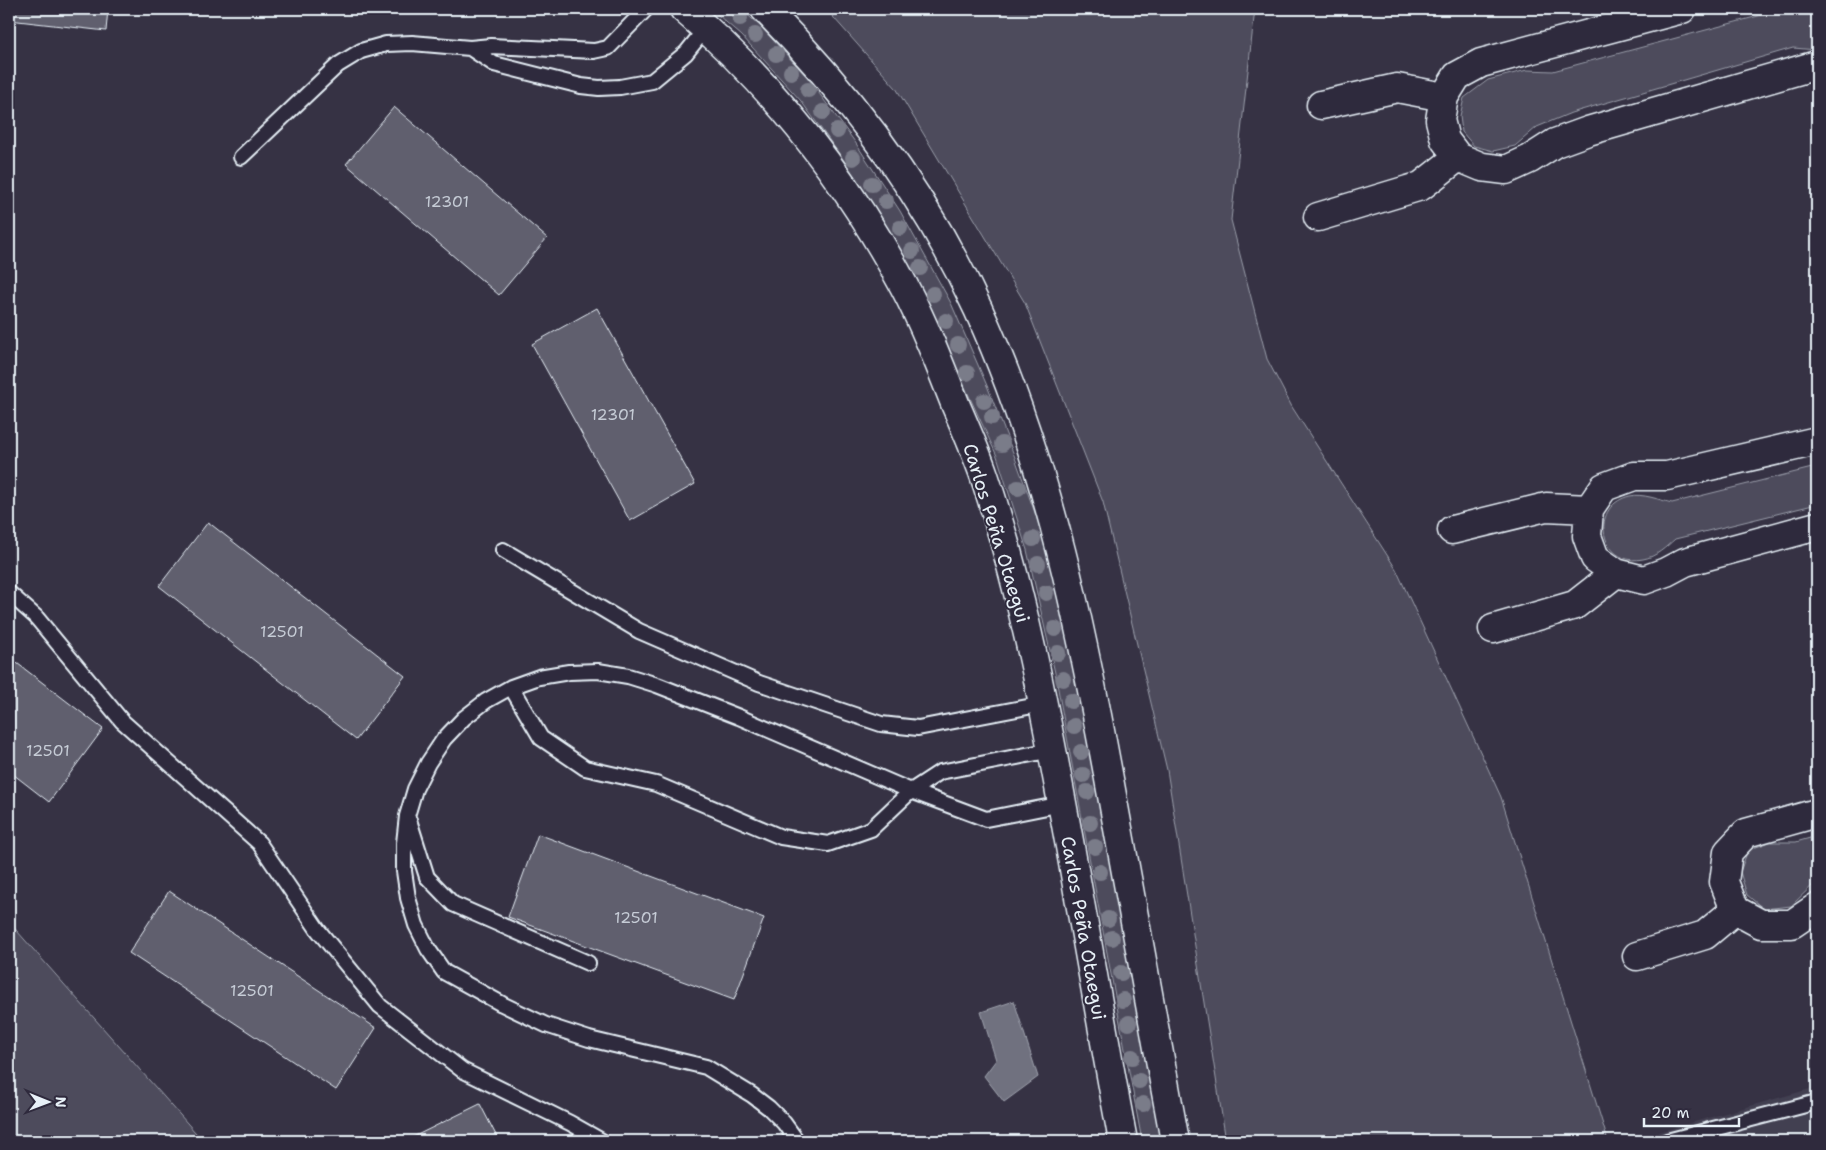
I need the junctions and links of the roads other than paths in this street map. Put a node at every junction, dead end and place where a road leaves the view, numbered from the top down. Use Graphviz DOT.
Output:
graph roads {
  1 [pos="646,9"];
  2 [pos="684,9"];
  3 [pos="766,9"];
  4 [pos="1682,9"];
  5 [pos="706,28"];
  6 [pos="470,48"];
  7 [pos="1817,64"];
  8 [pos="1444,97"];
  9 [pos="1321,105"];
  10 [pos="241,157"];
  11 [pos="1458,157"];
  12 [pos="1318,217"];
  13 [pos="1817,441"];
  14 [pos="1589,508"];
  15 [pos="1817,526"];
  16 [pos="1452,530"];
  17 [pos="503,550"];
  18 [pos="1616,574"];
  19 [pos="9,593"];
  20 [pos="1494,629"];
  21 [pos="511,687"];
  22 [pos="1043,704"];
  23 [pos="1052,750"];
  24 [pos="911,792"];
  25 [pos="1062,804"];
  26 [pos="1817,813"];
  27 [pos="407,816"];
  28 [pos="1817,907"];
  29 [pos="1735,910"];
  30 [pos="1637,956"];
  31 [pos="588,963"];
  32 [pos="1817,1102"];
  33 [pos="602,1141"];
  34 [pos="797,1141"];
  35 [pos="1123,1141"];
  36 [pos="1175,1141"];
  37 [pos="1667,1141"];
  1 -- 6 [label="lane"];
  2 -- 5 [label="street, Carlos Peña Otaegui"];
  3 -- 36 [label="street"];
  4 -- 8 [label="street"];
  5 -- 6 [label="lane"];
  5 -- 22 [label="street, Carlos Peña Otaegui"];
  6 -- 10 [label="lane"];
  7 -- 11 [label="street"];
  8 -- 9 [label="street"];
  8 -- 11 [label="street"];
  11 -- 12 [label="street"];
  13 -- 14 [label="street"];
  14 -- 16 [label="street"];
  14 -- 18 [label="street"];
  15 -- 18 [label="street"];
  17 -- 22 [label="lane"];
  18 -- 20 [label="street"];
  19 -- 33 [label="lane"];
  21 -- 24 [label="lane"];
  21 -- 24 [label="lane"];
  21 -- 27 [label="lane"];
  22 -- 23 [label="street, Carlos Peña Otaegui"];
  23 -- 24 [label="lane"];
  23 -- 25 [label="street, Carlos Peña Otaegui"];
  24 -- 25 [label="lane"];
  25 -- 35 [label="street, Carlos Peña Otaegui"];
  26 -- 29 [label="street"];
  27 -- 31 [label="lane"];
  27 -- 34 [label="lane"];
  28 -- 29 [label="street"];
  29 -- 30 [label="street"];
  32 -- 37 [label="lane"];
}
